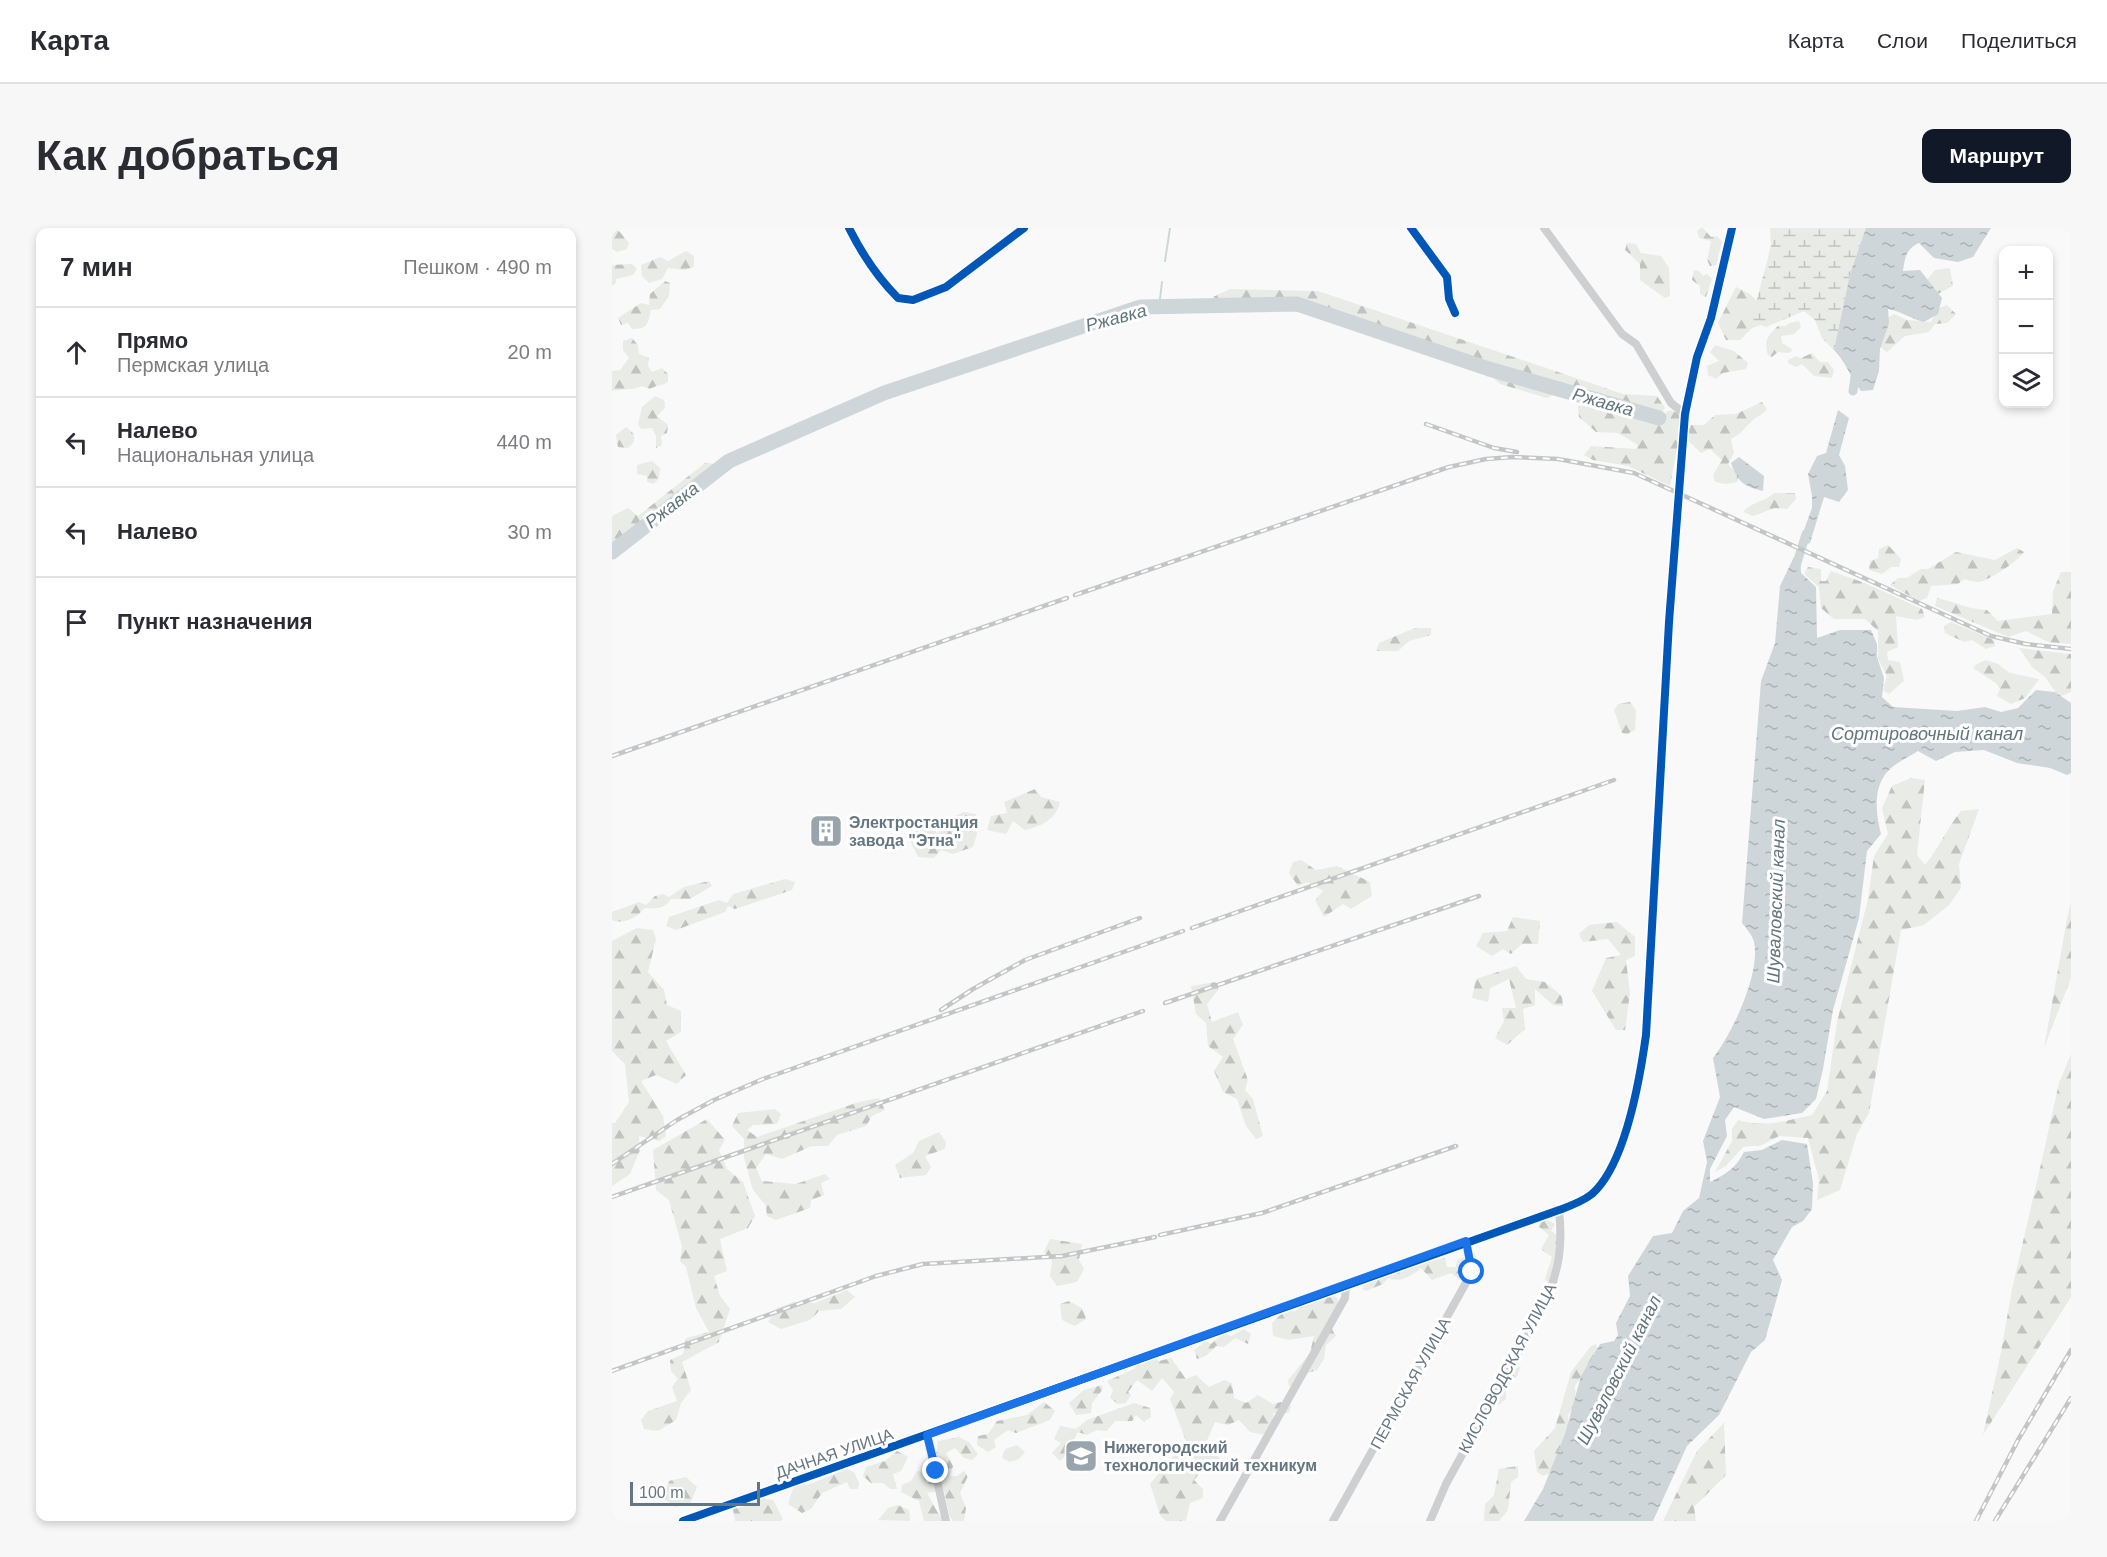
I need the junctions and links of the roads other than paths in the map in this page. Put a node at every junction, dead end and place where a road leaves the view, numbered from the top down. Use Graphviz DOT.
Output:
graph roads {
  1 [pos="849,228"];
  2 [pos="1024,228"];
  3 [pos="1411,228"];
  4 [pos="1544,228"];
  5 [pos="1732,228"];
  6 [pos="1455,313"];
  7 [pos="1685,414"];
  8 [pos="1558,1210"];
  9 [pos="1466,1241"];
  10 [pos="1346,1285"];
  11 [pos="927,1435"];
  12 [pos="683,1521"];
  13 [pos="946,1521"];
  14 [pos="1220,1521"];
  15 [pos="1333,1521"];
  16 [pos="1430,1521"];
  1 -- 2 [label="street"];
  3 -- 6 [label="street"];
  4 -- 7 [label="street"];
  5 -- 7 [label="street"];
  7 -- 8 [label="street, ДАЧНАЯ УЛИЦА"];
  8 -- 9 [label="street, ДАЧНАЯ УЛИЦА"];
  8 -- 16 [label="street, КИСЛОВОДСКАЯ УЛИЦА"];
  9 -- 10 [label="street, ДАЧНАЯ УЛИЦА"];
  9 -- 15 [label="street, ПЕРМСКАЯ УЛИЦА"];
  10 -- 11 [label="street, ДАЧНАЯ УЛИЦА"];
  10 -- 14 [label="street"];
  11 -- 12 [label="street, ДАЧНАЯ УЛИЦА"];
  11 -- 13 [label="street"];
}
